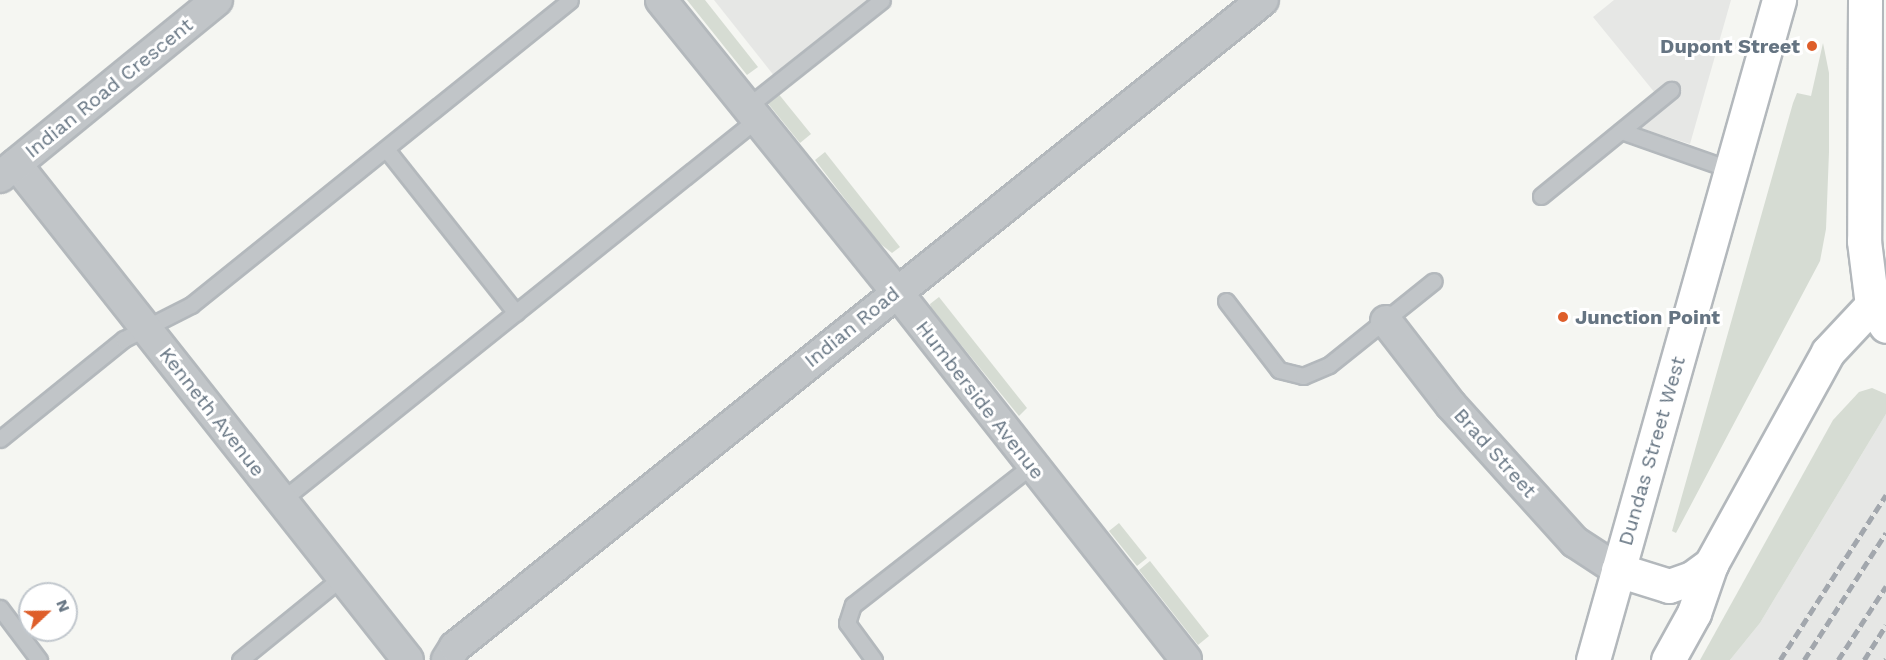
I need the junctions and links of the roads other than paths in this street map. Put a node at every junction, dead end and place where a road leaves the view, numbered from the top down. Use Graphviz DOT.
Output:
graph roads {
  1 [pos="217,0"];
  2 [pos="570,0"];
  3 [pos="661,0"];
  4 [pos="882,0"];
  5 [pos="1263,0"];
  6 [pos="1779,0"];
  7 [pos="1868,7"];
  8 [pos="1671,90"];
  9 [pos="752,113"];
  10 [pos="1621,131"];
  11 [pos="386,149"];
  12 [pos="8,170"];
  13 [pos="1732,170"];
  14 [pos="1541,196"];
  15 [pos="1434,281"];
  16 [pos="896,291"];
  17 [pos="1226,301"];
  18 [pos="516,314"];
  19 [pos="1879,315"];
  20 [pos="1386,321"];
  21 [pos="147,328"];
  22 [pos="0,439"];
  23 [pos="1031,466"];
  24 [pos="282,500"];
  25 [pos="1711,564"];
  26 [pos="1618,570"];
  27 [pos="342,577"];
  28 [pos="0,608"];
  29 [pos="39,660"];
  30 [pos="240,660"];
  31 [pos="408,660"];
  32 [pos="447,660"];
  33 [pos="874,660"];
  34 [pos="1186,660"];
  35 [pos="1593,660"];
  36 [pos="1668,660"];
  1 -- 12 [label="street, Indian Road Crescent"];
  2 -- 11 [label="lane"];
  3 -- 9 [label="street, Humberside Avenue"];
  4 -- 9 [label="lane"];
  5 -- 16 [label="street, Indian Road"];
  6 -- 13 [label="main road, Dundas Street West"];
  7 -- 19 [label="main road"];
  8 -- 10 [label="lane"];
  9 -- 16 [label="street, Humberside Avenue"];
  9 -- 18 [label="lane"];
  10 -- 13 [label="lane"];
  10 -- 14 [label="lane"];
  11 -- 18 [label="lane"];
  11 -- 21 [label="lane"];
  12 -- 21 [label="street, Kenneth Avenue"];
  13 -- 26 [label="main road, Dundas Street West"];
  15 -- 20 [label="lane"];
  16 -- 23 [label="street, Humberside Avenue"];
  16 -- 32 [label="street, Indian Road"];
  17 -- 20 [label="lane"];
  18 -- 24 [label="lane"];
  19 -- 25 [label="main road"];
  20 -- 26 [label="street, Brad Street"];
  21 -- 22 [label="lane"];
  21 -- 24 [label="street, Kenneth Avenue"];
  23 -- 33 [label="lane"];
  23 -- 34 [label="street, Humberside Avenue"];
  24 -- 27 [label="street, Kenneth Avenue"];
  25 -- 26 [label="main road"];
  25 -- 36 [label="main road"];
  26 -- 35 [label="main road, Dundas Street West"];
  27 -- 30 [label="lane"];
  27 -- 31 [label="street, Kenneth Avenue"];
  28 -- 29 [label="lane"];
}
